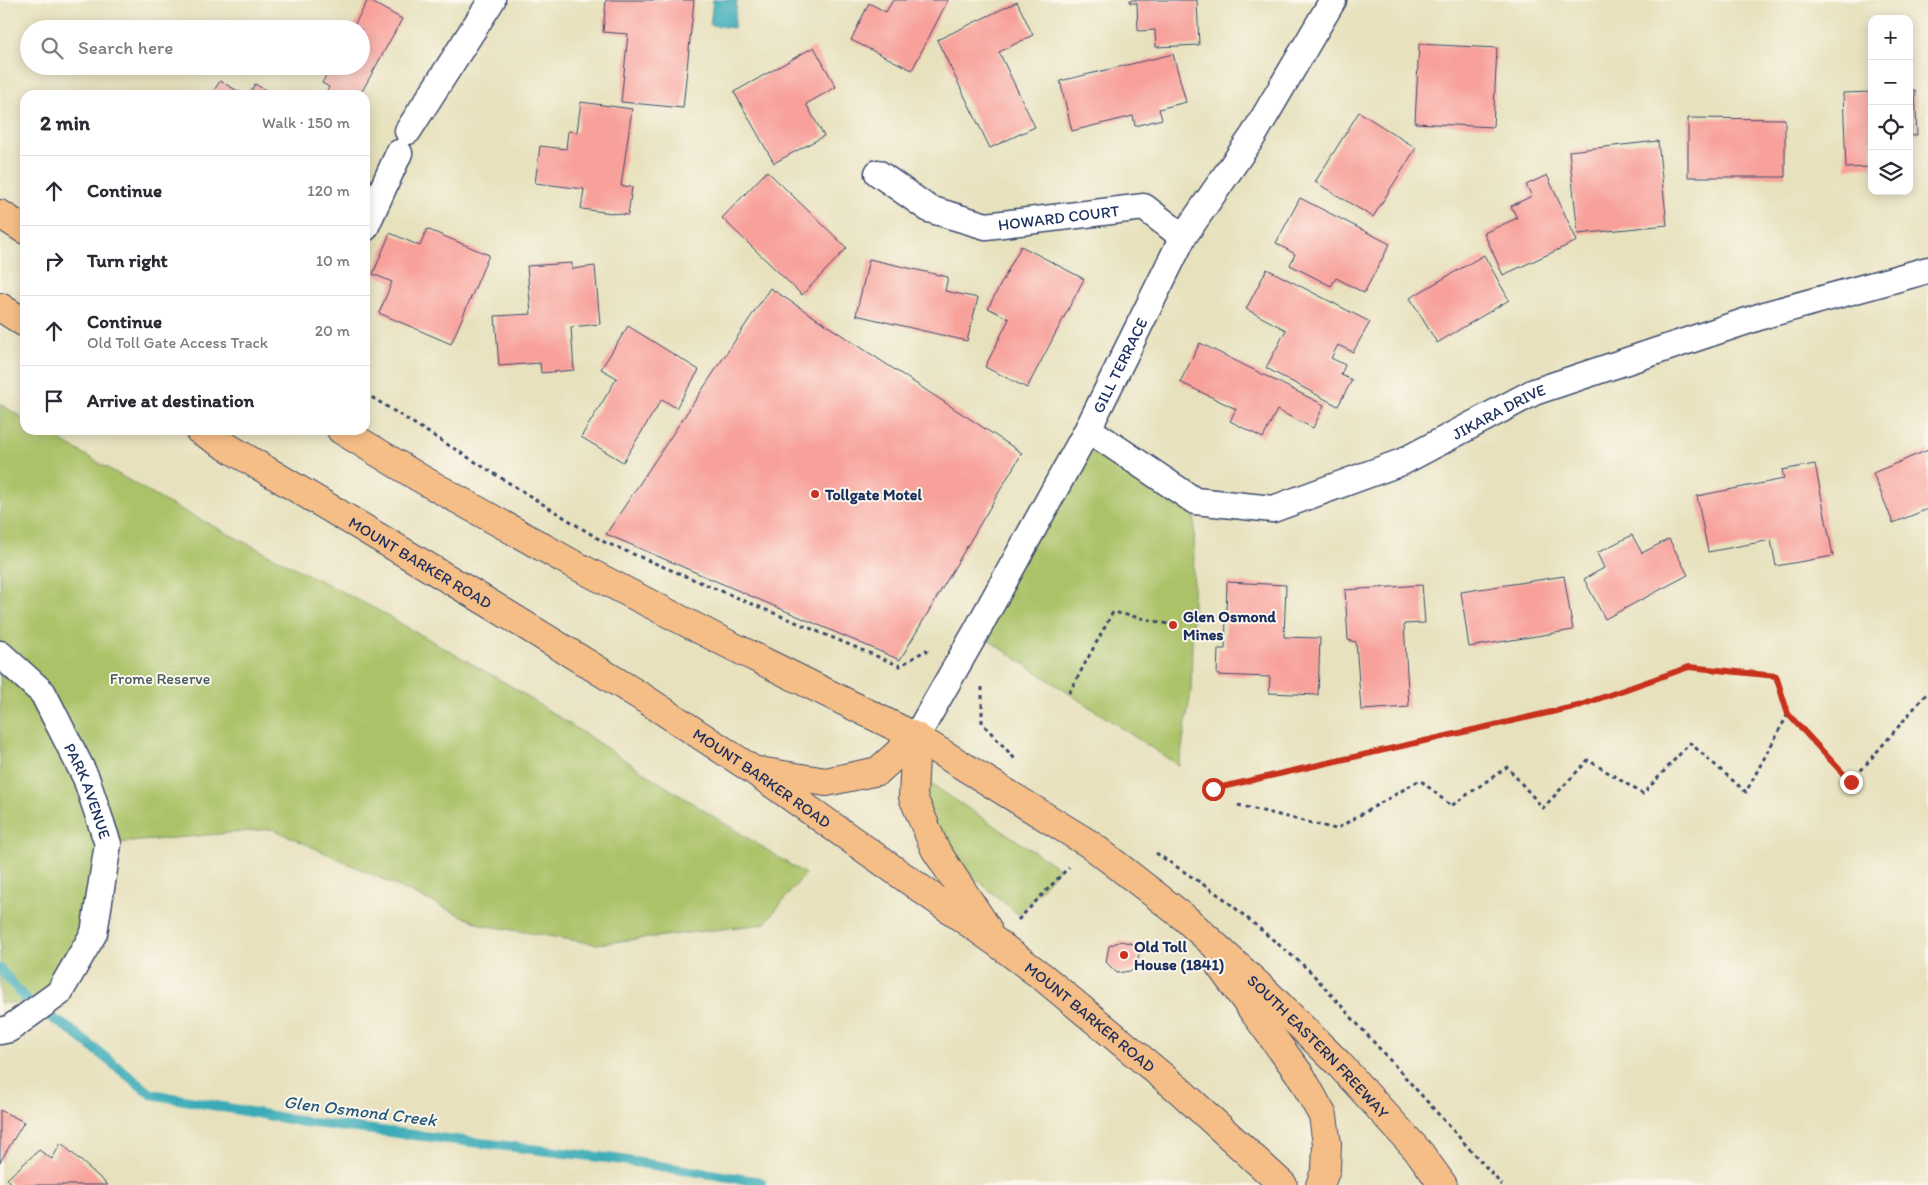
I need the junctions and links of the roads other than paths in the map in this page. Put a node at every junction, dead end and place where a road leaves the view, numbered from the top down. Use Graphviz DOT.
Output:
graph roads {
  1 [pos="492,0"];
  2 [pos="1333,0"];
  3 [pos="878,173"];
  4 [pos="0,214"];
  5 [pos="370,217"];
  6 [pos="20,227"];
  7 [pos="1183,237"];
  8 [pos="1928,270"];
  9 [pos="0,307"];
  10 [pos="20,320"];
  11 [pos="1088,429"];
  12 [pos="207,435"];
  13 [pos="349,435"];
  14 [pos="0,654"];
  15 [pos="916,737"];
  16 [pos="752,770"];
  17 [pos="1185,918"];
  18 [pos="996,942"];
  19 [pos="0,1031"];
  20 [pos="1283,1185"];
  21 [pos="1320,1185"];
  22 [pos="1443,1185"];
  1 -- 5 [label="street"];
  2 -- 7 [label="street, GILL TERRACE"];
  3 -- 7 [label="street, HOWARD COURT"];
  4 -- 6 [label="highway"];
  7 -- 11 [label="street, GILL TERRACE"];
  8 -- 11 [label="street, JIKARA DRIVE"];
  9 -- 10 [label="highway"];
  11 -- 15 [label="street, GILL TERRACE"];
  12 -- 16 [label="highway, MOUNT BARKER ROAD"];
  13 -- 15 [label="highway"];
  14 -- 19 [label="street, PARK AVENUE"];
  15 -- 16 [label="highway"];
  15 -- 17 [label="highway"];
  15 -- 18 [label="highway"];
  16 -- 18 [label="highway, MOUNT BARKER ROAD"];
  17 -- 21 [label="highway"];
  17 -- 22 [label="highway, SOUTH EASTERN FREEWAY"];
  18 -- 20 [label="highway, MOUNT BARKER ROAD"];
}
